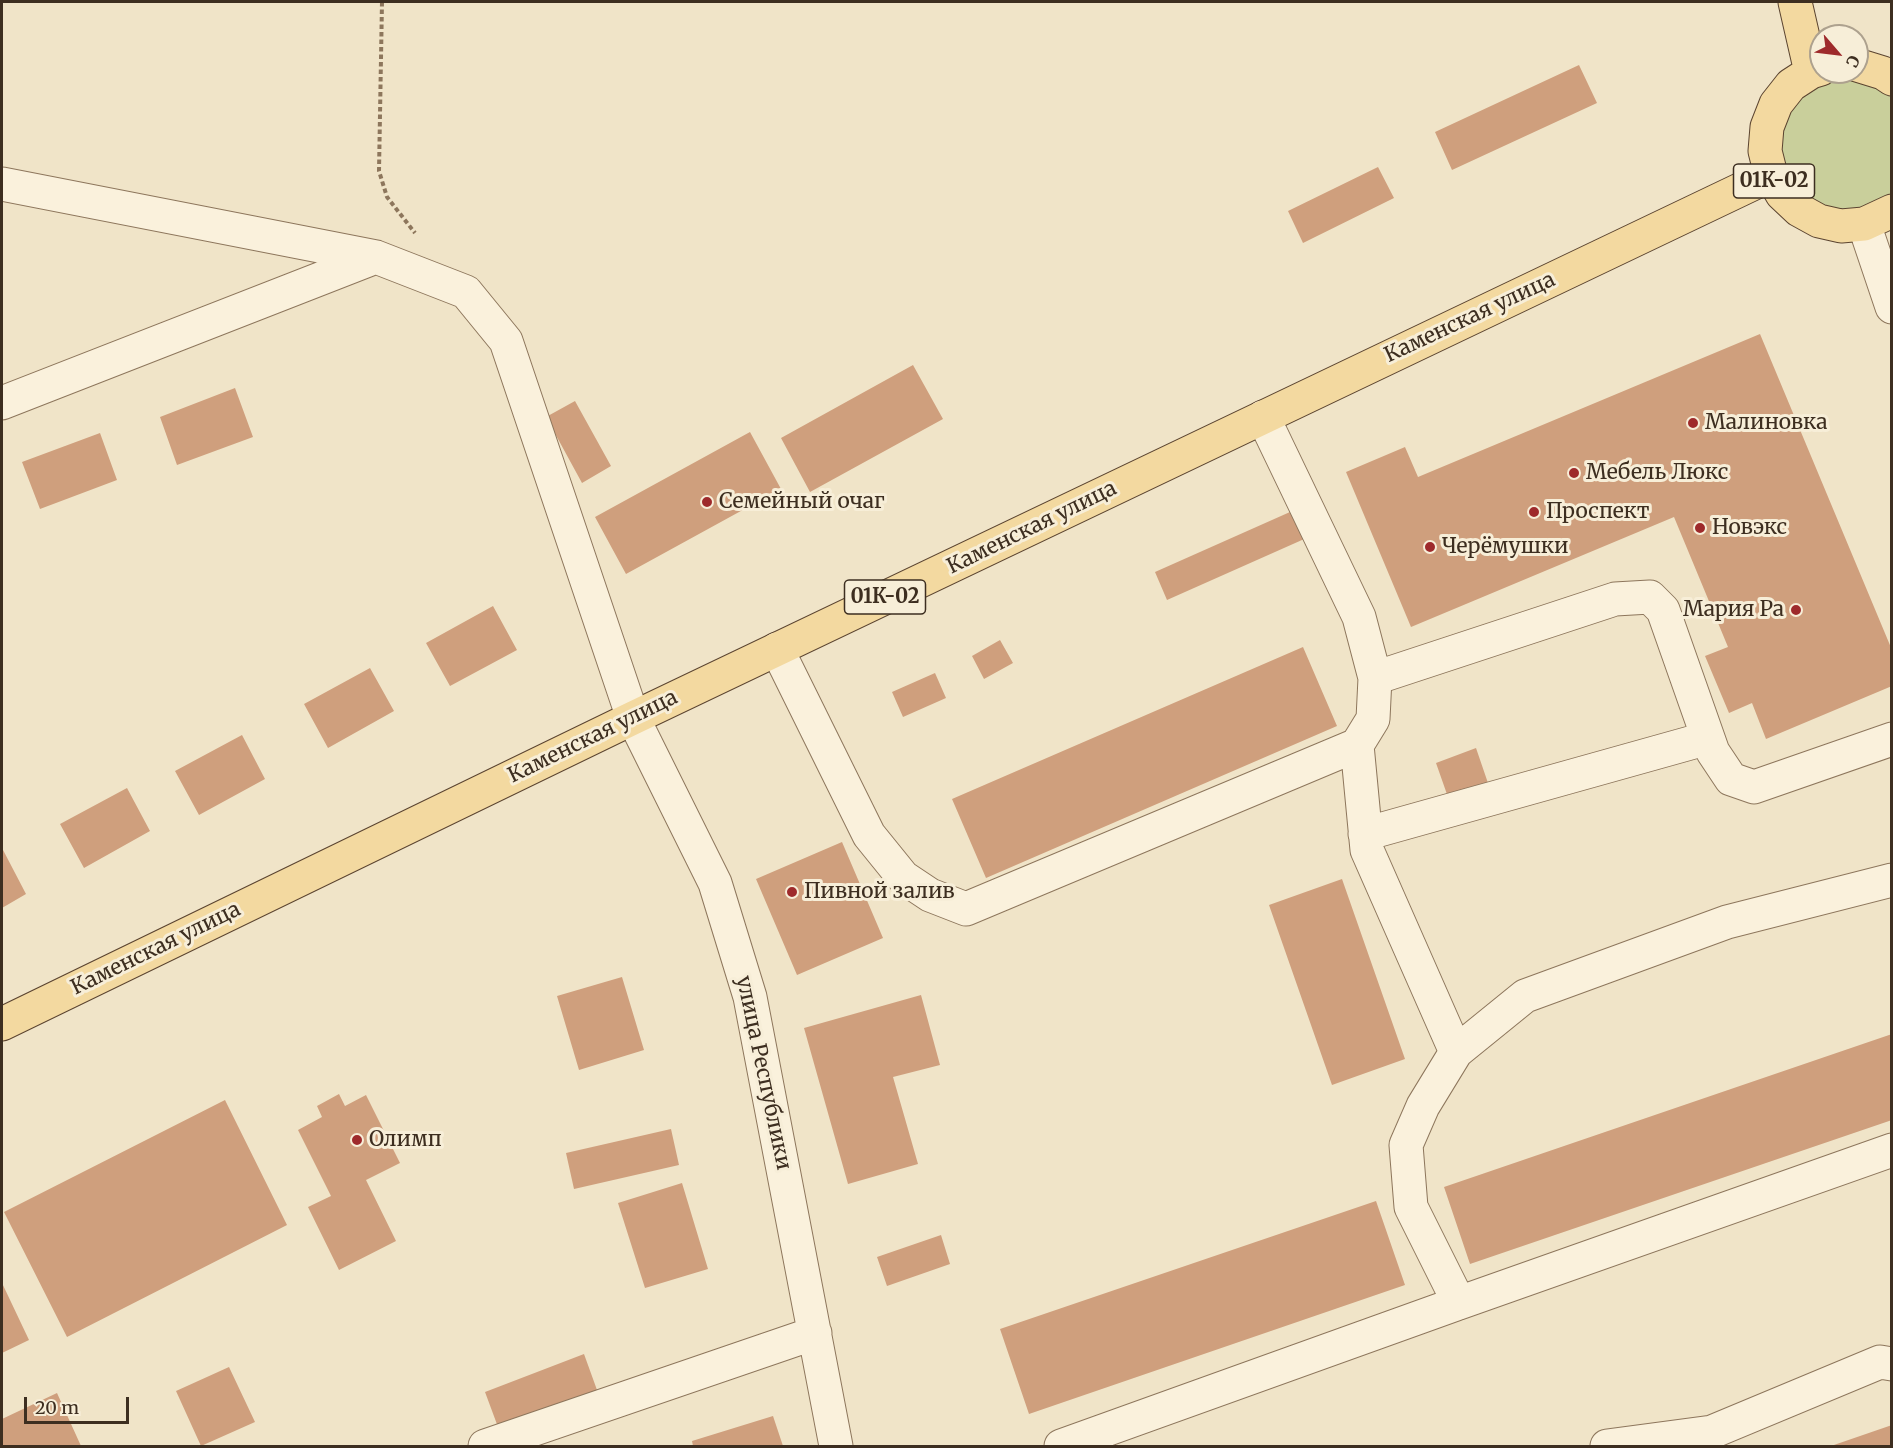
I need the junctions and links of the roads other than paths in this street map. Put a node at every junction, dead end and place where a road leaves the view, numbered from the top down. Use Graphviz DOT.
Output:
graph roads {
  1 [pos="1795,2"];
  2 [pos="1809,47"];
  3 [pos="1869,69"];
  4 [pos="1809,74"];
  5 [pos="1892,79"];
  6 [pos="1771,175"];
  7 [pos="2,184"];
  8 [pos="1878,217"];
  9 [pos="376,256"];
  10 [pos="1892,307"];
  11 [pos="2,403"];
  12 [pos="1263,417"];
  13 [pos="777,649"];
  14 [pos="1376,678"];
  15 [pos="633,718"];
  16 [pos="1708,738"];
  17 [pos="1892,739"];
  18 [pos="1357,745"];
  19 [pos="1365,834"];
  20 [pos="1892,880"];
  21 [pos="2,1024"];
  22 [pos="1456,1052"];
  23 [pos="1892,1150"];
  24 [pos="1459,1303"];
  25 [pos="814,1333"];
  26 [pos="1892,1364"];
  27 [pos="485,1446"];
  28 [pos="836,1446"];
  29 [pos="1061,1446"];
  30 [pos="1607,1446"];
  1 -- 2 [label="main road"];
  3 -- 5 [label="main road"];
  4 -- 6 [label="main road, 01К-02"];
  6 -- 8 [label="main road, 01К-02"];
  6 -- 12 [label="main road, Каменская улица / 01К-02"];
  7 -- 9 [label="street, улица Республики"];
  8 -- 10 [label="street"];
  9 -- 11 [label="street"];
  9 -- 15 [label="street, улица Республики"];
  12 -- 13 [label="main road, Каменская улица / 01К-02"];
  12 -- 14 [label="street"];
  13 -- 15 [label="main road, Каменская улица / 01К-02"];
  13 -- 18 [label="street"];
  14 -- 16 [label="street"];
  14 -- 18 [label="street"];
  15 -- 21 [label="main road, Каменская улица / 01К-02"];
  15 -- 25 [label="street, улица Республики"];
  16 -- 17 [label="street"];
  16 -- 19 [label="street"];
  18 -- 19 [label="street"];
  19 -- 22 [label="street"];
  20 -- 22 [label="street"];
  22 -- 24 [label="street"];
  23 -- 24 [label="street"];
  24 -- 29 [label="street"];
  25 -- 27 [label="street"];
  25 -- 28 [label="street, улица Республики"];
  26 -- 30 [label="street"];
}
